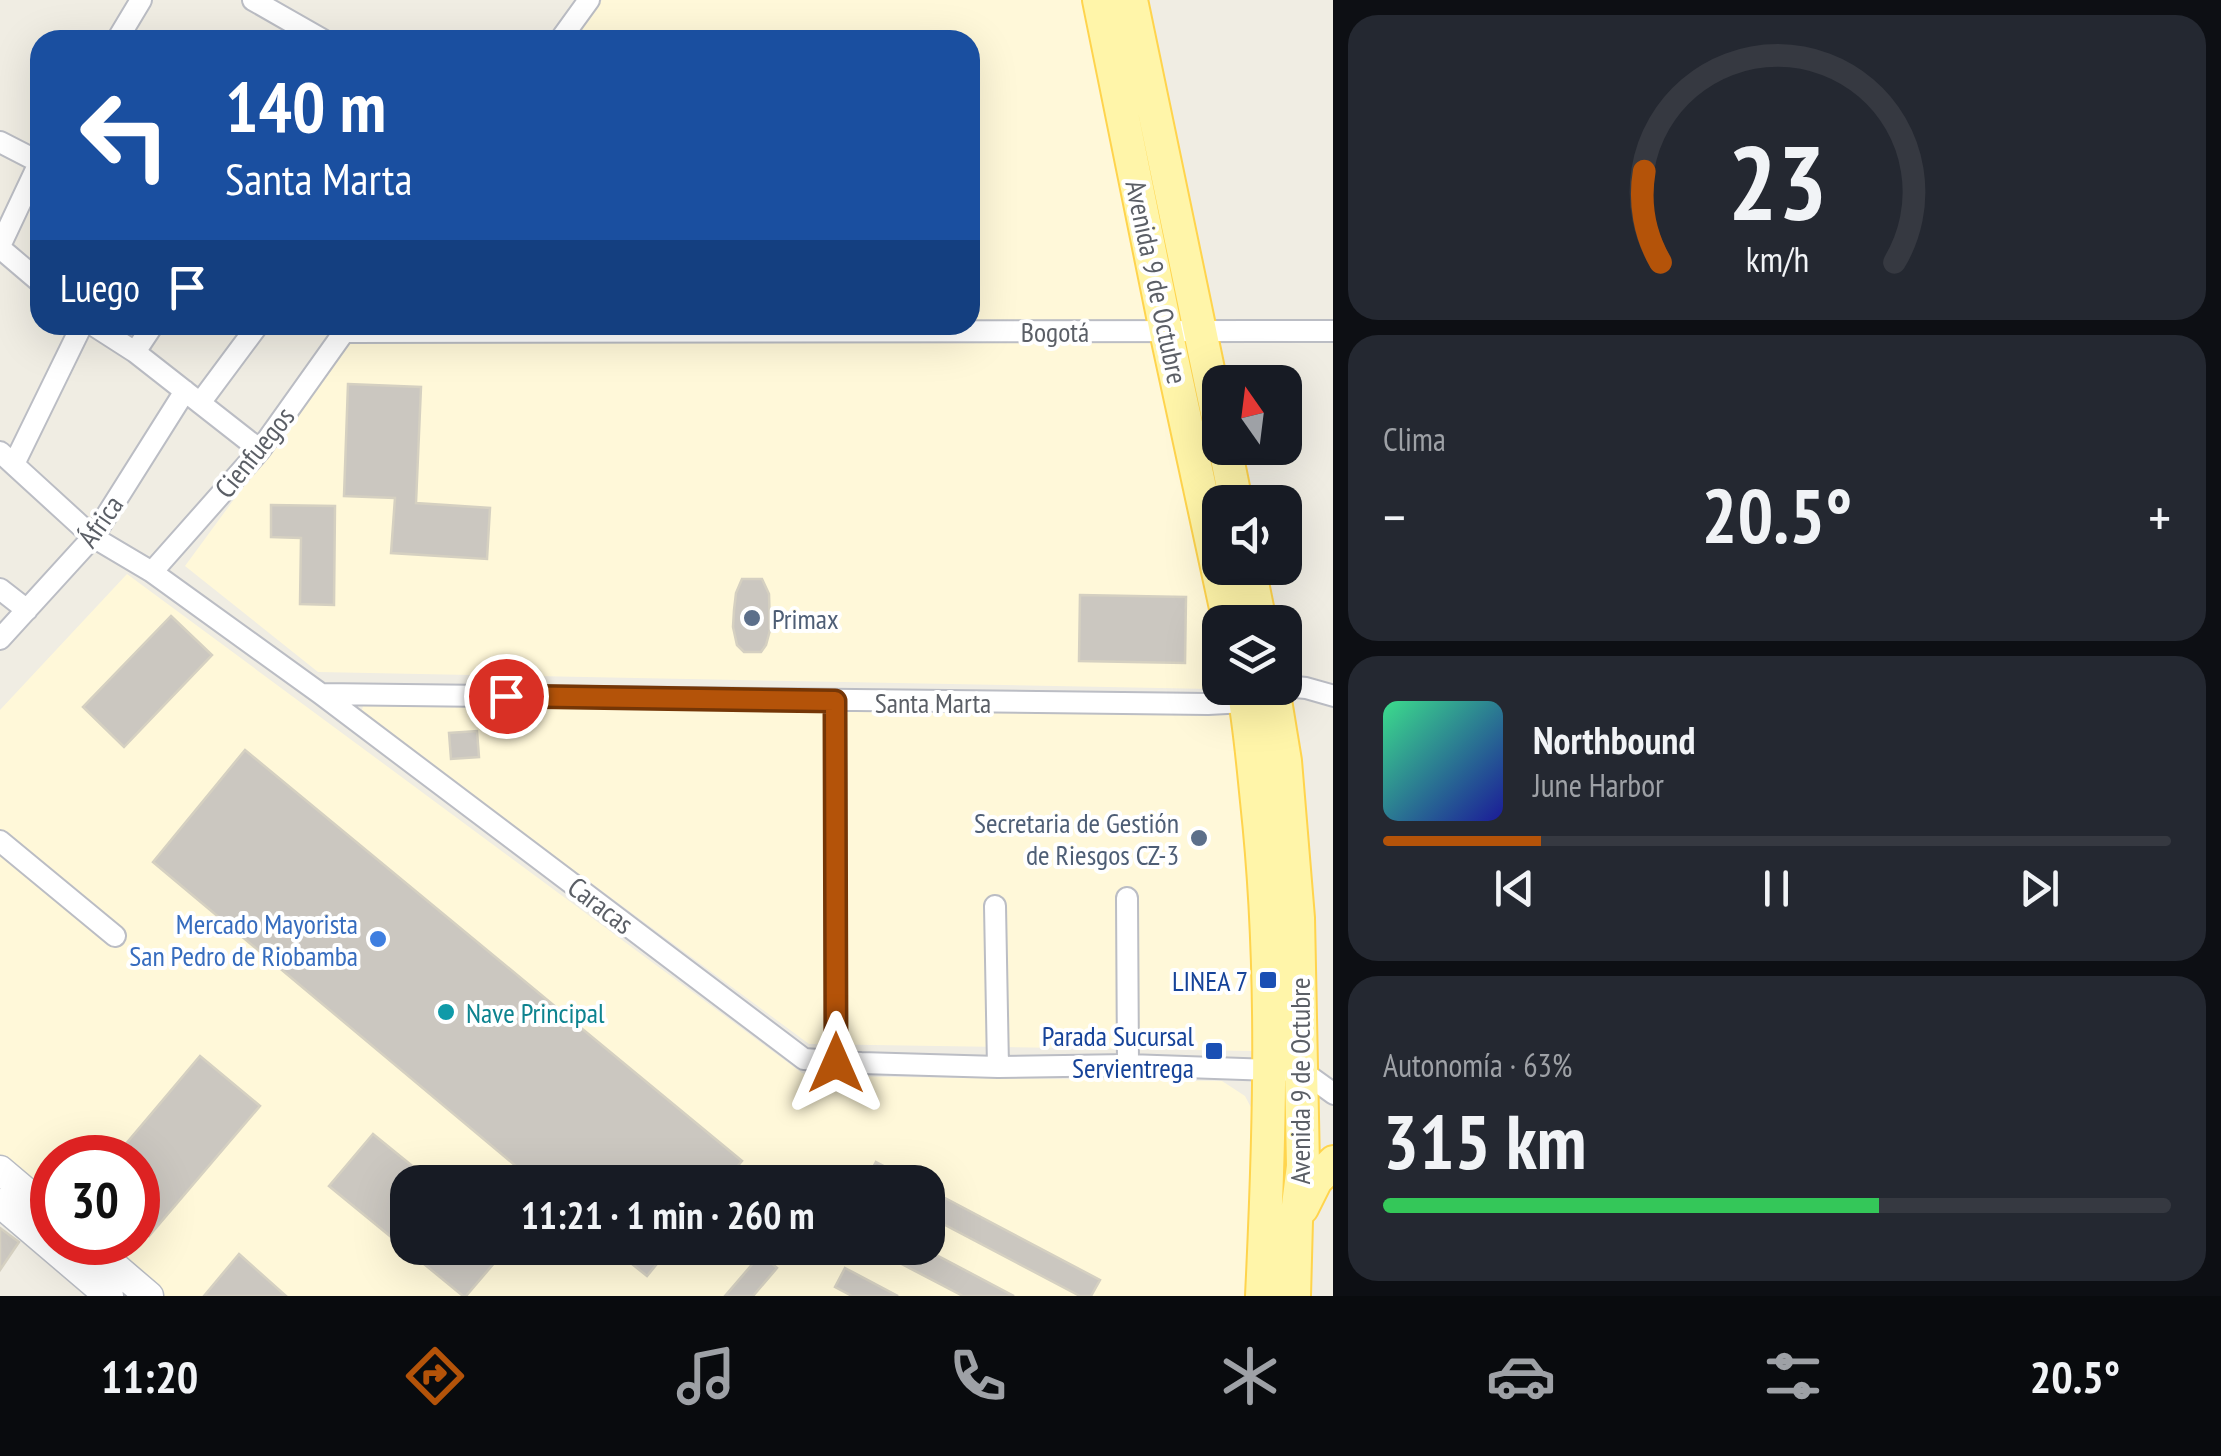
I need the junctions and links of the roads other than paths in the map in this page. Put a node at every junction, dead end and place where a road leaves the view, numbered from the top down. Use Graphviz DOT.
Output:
graph roads {
  1 [pos="141,0"];
  2 [pos="253,0"];
  3 [pos="589,0"];
  4 [pos="1098,0"];
  5 [pos="1131,0"];
  6 [pos="123,30"];
  7 [pos="305,30"];
  8 [pos="567,30"];
  9 [pos="0,142"];
  10 [pos="30,157"];
  11 [pos="30,182"];
  12 [pos="0,247"];
  13 [pos="30,273"];
  14 [pos="980,331"];
  15 [pos="1182,331"];
  16 [pos="1333,331"];
  17 [pos="76,335"];
  18 [pos="109,335"];
  19 [pos="146,335"];
  20 [pos="249,335"];
  21 [pos="342,335"];
  22 [pos="135,352"];
  23 [pos="1202,382"];
  24 [pos="193,397"];
  25 [pos="260,450"];
  26 [pos="7,458"];
  27 [pos="93,537"];
  28 [pos="152,572"];
  29 [pos="0,590"];
  30 [pos="1226,605"];
  31 [pos="26,610"];
  32 [pos="0,639"];
  33 [pos="1302,688"];
  34 [pos="321,694"];
  35 [pos="1333,696"];
  36 [pos="835,701"];
  37 [pos="1202,704"];
  38 [pos="1255,705"];
  39 [pos="0,841"];
  40 [pos="1128,898"];
  41 [pos="995,906"];
  42 [pos="115,936"];
  43 [pos="836,1063"];
  44 [pos="1128,1065"];
  45 [pos="998,1066"];
  46 [pos="1286,1071"];
  47 [pos="1333,1094"];
  48 [pos="1333,1163"];
  49 [pos="0,1170"];
  50 [pos="30,1195"];
  51 [pos="1,1206"];
  52 [pos="1296,1221"];
  53 [pos="113,1265"];
  54 [pos="110,1296"];
  55 [pos="149,1296"];
  56 [pos="1262,1296"];
  57 [pos="1294,1296"];
  1 -- 6 [label="street"];
  2 -- 7 [label="street"];
  3 -- 8 [label="street"];
  4 -- 15 [label="main road, Avenida 9 de Octubre"];
  5 -- 15 [label="main road, Avenida 9 de Octubre"];
  9 -- 10 [label="street"];
  11 -- 12 [label="street"];
  12 -- 13 [label="street"];
  14 -- 15 [label="street, Bogotá"];
  15 -- 16 [label="street, Bogotá"];
  15 -- 23 [label="main road, Avenida 9 de Octubre"];
  15 -- 30 [label="main road, Avenida 9 de Octubre"];
  17 -- 26 [label="street"];
  18 -- 22 [label="street"];
  19 -- 22 [label="street"];
  20 -- 24 [label="street, África"];
  21 -- 25 [label="street, Cienfuegos"];
  22 -- 24 [label="street"];
  24 -- 25 [label="street"];
  24 -- 27 [label="street, África"];
  25 -- 28 [label="street, Cienfuegos"];
  26 -- 27 [label="street, Caracas"];
  27 -- 28 [label="street, Caracas"];
  27 -- 31 [label="street, África"];
  28 -- 34 [label="street, Caracas"];
  29 -- 31 [label="street"];
  31 -- 32 [label="street, África"];
  33 -- 35 [label="street"];
  34 -- 36 [label="street, Santa Marta"];
  34 -- 43 [label="street, Caracas"];
  36 -- 37 [label="street, Santa Marta"];
  36 -- 43 [label="street"];
  38 -- 46 [label="main road, Avenida 9 de Octubre"];
  39 -- 42 [label="street"];
  40 -- 44 [label="street"];
  41 -- 45 [label="street"];
  43 -- 45 [label="street, Caracas"];
  44 -- 45 [label="street, Caracas"];
  44 -- 46 [label="street, Caracas"];
  46 -- 47 [label="street"];
  46 -- 52 [label="main road, Avenida 9 de Octubre"];
  46 -- 56 [label="main road, Avenida 9 de Octubre"];
  48 -- 52 [label="main road"];
  49 -- 50 [label="main road"];
  51 -- 54 [label="main road"];
  52 -- 57 [label="main road, Avenida 9 de Octubre"];
  53 -- 55 [label="main road"];
}
